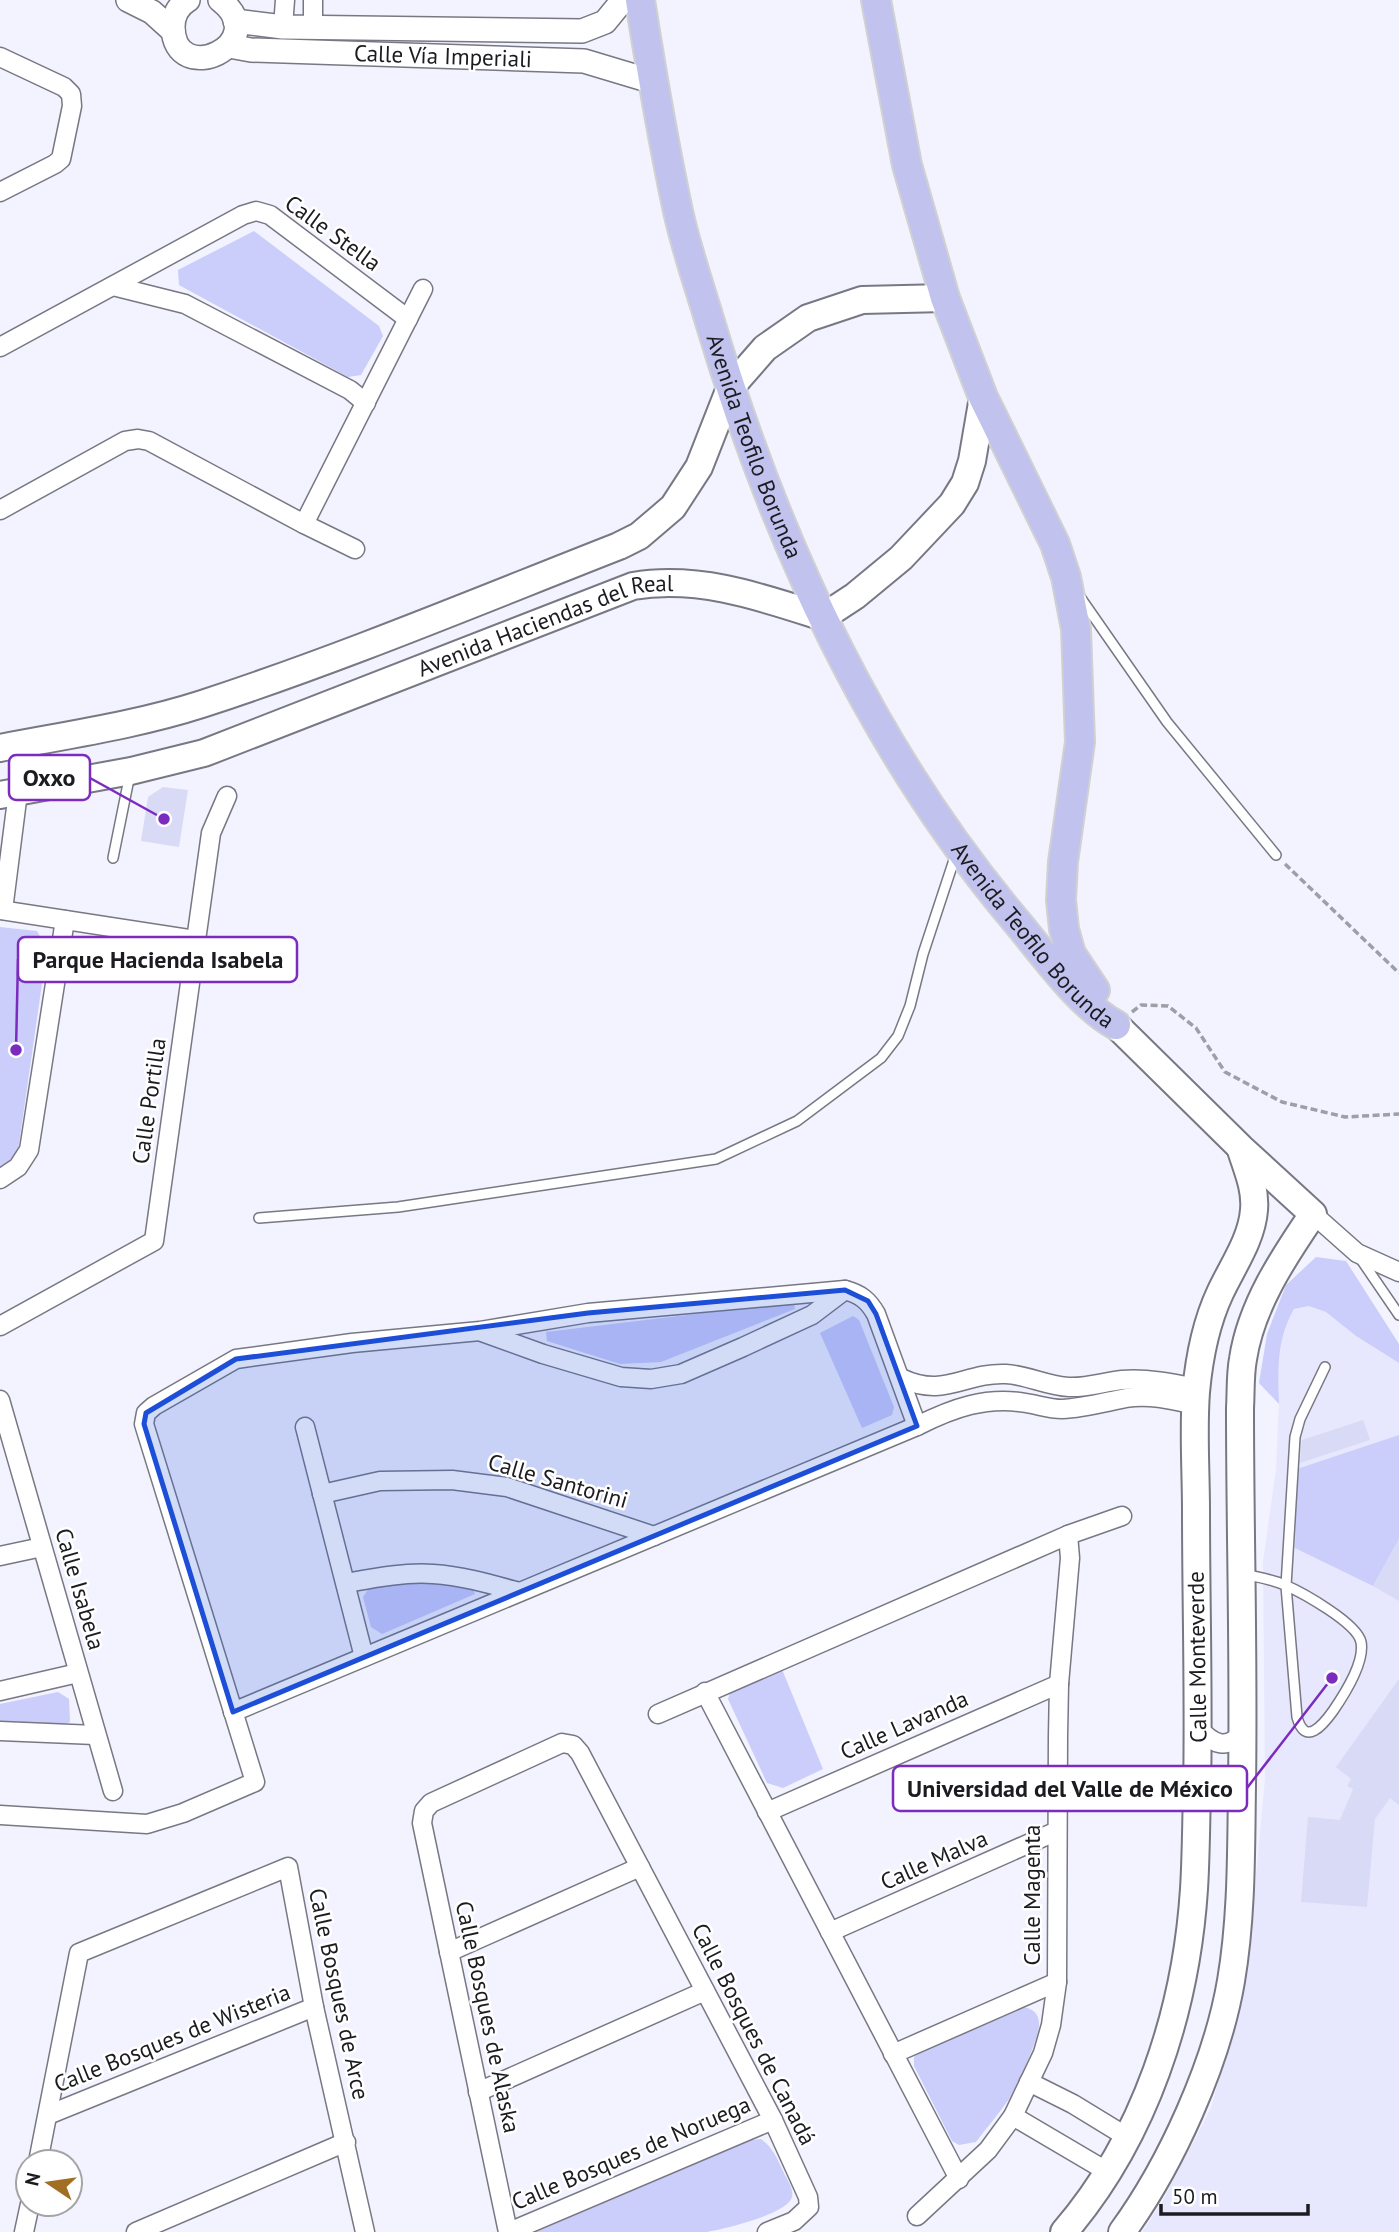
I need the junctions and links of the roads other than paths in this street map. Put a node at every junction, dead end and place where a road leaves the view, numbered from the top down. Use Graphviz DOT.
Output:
graph roads {
  1 [pos="128,0"];
  2 [pos="188,0"];
  3 [pos="220,0"];
  4 [pos="285,0"];
  5 [pos="313,0"];
  6 [pos="624,0"];
  7 [pos="640,0"];
  8 [pos="876,0"];
  9 [pos="235,21"];
  10 [pos="283,27"];
  11 [pos="313,28"];
  12 [pos="173,31"];
  13 [pos="582,32"];
  14 [pos="229,46"];
  15 [pos="0,57"];
  16 [pos="584,61"];
  17 [pos="654,82"];
  18 [pos="0,192"];
  19 [pos="113,286"];
  20 [pos="423,289"];
  21 [pos="945,298"];
  22 [pos="408,319"];
  23 [pos="0,347"];
  24 [pos="730,388"];
  25 [pos="983,397"];
  26 [pos="366,403"];
  27 [pos="0,510"];
  28 [pos="304,524"];
  29 [pos="355,549"];
  30 [pos="1066,577"];
  31 [pos="823,617"];
  32 [pos="338,655"];
  33 [pos="352,694"];
  34 [pos="0,748"];
  35 [pos="131,771"];
  36 [pos="9,793"];
  37 [pos="227,796"];
  38 [pos="6,838"];
  39 [pos="958,846"];
  40 [pos="1276,855"];
  41 [pos="113,858"];
  42 [pos="1,910"];
  43 [pos="65,920"];
  44 [pos="195,940"];
  45 [pos="1116,1025"];
  46 [pos="1241,1148"];
  47 [pos="0,1180"];
  48 [pos="1313,1214"];
  49 [pos="259,1218"];
  50 [pos="1357,1253"];
  51 [pos="1399,1272"];
  52 [pos="845,1290"];
  53 [pos="1399,1315"];
  54 [pos="0,1326"];
  55 [pos="480,1331"];
  56 [pos="1325,1367"];
  57 [pos="901,1378"];
  58 [pos="1196,1396"];
  59 [pos="0,1401"];
  60 [pos="3,1420"];
  61 [pos="917,1426"];
  62 [pos="305,1427"];
  63 [pos="322,1494"];
  64 [pos="1122,1516"];
  65 [pos="1068,1535"];
  66 [pos="654,1536"];
  67 [pos="42,1547"];
  68 [pos="0,1556"];
  69 [pos="1242,1573"];
  70 [pos="345,1583"];
  71 [pos="1286,1586"];
  72 [pos="519,1592"];
  73 [pos="364,1657"];
  74 [pos="78,1673"];
  75 [pos="1059,1684"];
  76 [pos="0,1690"];
  77 [pos="705,1692"];
  78 [pos="233,1712"];
  79 [pos="659,1714"];
  80 [pos="1199,1728"];
  81 [pos="0,1731"];
  82 [pos="1244,1731"];
  83 [pos="95,1735"];
  84 [pos="1242,1784"];
  85 [pos="1197,1789"];
  86 [pos="113,1791"];
  87 [pos="424,1811"];
  88 [pos="768,1812"];
  89 [pos="0,1815"];
  90 [pos="1057,1831"];
  91 [pos="640,1867"];
  92 [pos="830,1933"];
  93 [pos="450,1952"];
  94 [pos="1057,1982"];
  95 [pos="705,1991"];
  96 [pos="314,2007"];
  97 [pos="893,2054"];
  98 [pos="1029,2082"];
  99 [pos="478,2092"];
  100 [pos="48,2115"];
  101 [pos="1013,2116"];
  102 [pos="773,2120"];
  103 [pos="1127,2137"];
  104 [pos="346,2142"];
  105 [pos="41,2148"];
  106 [pos="1108,2172"];
  107 [pos="959,2179"];
  108 [pos="917,2216"];
  109 [pos="796,2226"];
  110 [pos="156,2228"];
  111 [pos="136,2232"];
  112 [pos="365,2232"];
  113 [pos="508,2232"];
  114 [pos="767,2232"];
  115 [pos="1064,2232"];
  116 [pos="1122,2232"];
  1 -- 12 [label="street, Calle Vía Imperiali"];
  2 -- 12 [label="street"];
  3 -- 9 [label="street"];
  4 -- 10 [label="street"];
  5 -- 11 [label="street"];
  6 -- 13 [label="street"];
  7 -- 17 [label="main road, Avenida Teofilo Borunda"];
  8 -- 21 [label="main road, Avenida Teofilo Borunda"];
  9 -- 10 [label="street, Calle Vía Imperiali"];
  9 -- 14 [label="street"];
  10 -- 11 [label="street, Calle Vía Imperiali"];
  11 -- 13 [label="street, Calle Vía Imperiali"];
  12 -- 14 [label="street, Calle Vía Imperiali"];
  13 -- 16 [label="street"];
  14 -- 16 [label="street, Calle Vía Imperiali"];
  15 -- 18 [label="street"];
  16 -- 17 [label="street, Calle Vía Imperiali"];
  17 -- 24 [label="main road, Avenida Teofilo Borunda"];
  19 -- 22 [label="street, Calle Stella"];
  19 -- 23 [label="street, Calle Stella"];
  19 -- 26 [label="street"];
  20 -- 22 [label="street"];
  21 -- 24 [label="main road, Avenida Haciendas del Real"];
  21 -- 25 [label="main road, Avenida Teofilo Borunda"];
  22 -- 26 [label="street"];
  24 -- 31 [label="main road, Avenida Teofilo Borunda"];
  24 -- 32 [label="main road, Avenida Haciendas del Real"];
  25 -- 30 [label="main road, Avenida Teofilo Borunda"];
  25 -- 31 [label="main road"];
  26 -- 28 [label="street"];
  27 -- 28 [label="street"];
  28 -- 29 [label="street"];
  30 -- 40 [label="lane"];
  30 -- 45 [label="main road, Avenida Teofilo Borunda"];
  31 -- 33 [label="main road, Avenida Haciendas del Real"];
  31 -- 39 [label="main road, Avenida Teofilo Borunda"];
  32 -- 33 [label="main road"];
  32 -- 34 [label="main road, Avenida Haciendas del Real"];
  33 -- 35 [label="main road, Avenida Haciendas del Real"];
  35 -- 36 [label="main road, Avenida Haciendas del Real"];
  35 -- 41 [label="lane"];
  36 -- 38 [label="street"];
  37 -- 44 [label="street, Calle Portilla"];
  38 -- 42 [label="street"];
  39 -- 45 [label="main road, Avenida Teofilo Borunda"];
  39 -- 49 [label="lane"];
  42 -- 43 [label="street"];
  43 -- 44 [label="street"];
  43 -- 47 [label="street"];
  44 -- 54 [label="street, Calle Portilla"];
  45 -- 46 [label="main road"];
  46 -- 48 [label="main road"];
  46 -- 58 [label="main road, Calle Monteverde"];
  48 -- 50 [label="street"];
  48 -- 69 [label="main road, Calle Monteverde"];
  50 -- 51 [label="street"];
  50 -- 53 [label="lane"];
  52 -- 55 [label="street"];
  52 -- 55 [label="street"];
  52 -- 57 [label="street"];
  55 -- 78 [label="street"];
  56 -- 71 [label="lane"];
  57 -- 58 [label="street"];
  57 -- 61 [label="street"];
  58 -- 61 [label="street"];
  58 -- 80 [label="main road, Calle Monteverde"];
  59 -- 60 [label="street, Calle Isabela"];
  60 -- 67 [label="street, Calle Isabela"];
  61 -- 66 [label="street"];
  62 -- 63 [label="street"];
  63 -- 66 [label="street, Calle Santorini"];
  63 -- 70 [label="street"];
  64 -- 65 [label="street"];
  65 -- 75 [label="street, Calle Magenta"];
  65 -- 77 [label="street"];
  66 -- 72 [label="street"];
  67 -- 68 [label="street"];
  67 -- 74 [label="street, Calle Isabela"];
  69 -- 71 [label="lane"];
  69 -- 82 [label="main road, Calle Monteverde"];
  70 -- 72 [label="street"];
  70 -- 73 [label="street"];
  71 -- 71 [label="lane"];
  72 -- 73 [label="street"];
  73 -- 78 [label="street"];
  74 -- 76 [label="street"];
  74 -- 83 [label="street, Calle Isabela"];
  75 -- 88 [label="street, Calle Lavanda"];
  75 -- 90 [label="street, Calle Magenta"];
  77 -- 79 [label="street"];
  77 -- 88 [label="street"];
  78 -- 89 [label="street"];
  80 -- 82 [label="street"];
  80 -- 85 [label="main road, Calle Monteverde"];
  81 -- 83 [label="street"];
  82 -- 84 [label="main road, Calle Monteverde"];
  83 -- 86 [label="street, Calle Isabela"];
  84 -- 85 [label="street"];
  84 -- 116 [label="main road, Calle Monteverde"];
  85 -- 103 [label="main road, Calle Monteverde"];
  87 -- 91 [label="street, Calle Bosques de Canadá"];
  87 -- 93 [label="street, Calle Bosques de Alaska"];
  88 -- 92 [label="street"];
  90 -- 92 [label="street, Calle Malva"];
  90 -- 94 [label="street, Calle Magenta"];
  91 -- 93 [label="street"];
  91 -- 95 [label="street, Calle Bosques de Canadá"];
  92 -- 97 [label="street"];
  93 -- 99 [label="street, Calle Bosques de Alaska"];
  94 -- 97 [label="street"];
  94 -- 98 [label="street, Calle Magenta"];
  95 -- 99 [label="street"];
  95 -- 102 [label="street, Calle Bosques de Canadá"];
  96 -- 100 [label="street, Calle Bosques de Wisteria"];
  96 -- 100 [label="street, Calle Bosques de Arce"];
  96 -- 104 [label="street, Calle Bosques de Arce"];
  97 -- 107 [label="street"];
  98 -- 101 [label="street, Calle Magenta"];
  98 -- 103 [label="street"];
  99 -- 113 [label="street, Calle Bosques de Alaska"];
  100 -- 105 [label="street, Calle Bosques de Arce"];
  101 -- 106 [label="street"];
  101 -- 107 [label="street, Calle Magenta"];
  102 -- 109 [label="street, Calle Bosques de Canadá"];
  102 -- 113 [label="street, Calle Bosques de Noruega"];
  103 -- 106 [label="main road, Calle Monteverde"];
  104 -- 110 [label="street"];
  104 -- 112 [label="street, Calle Bosques de Arce"];
  106 -- 115 [label="main road, Calle Monteverde"];
  107 -- 108 [label="street, Calle Magenta"];
  109 -- 114 [label="street, Calle Bosques de Canadá"];
  110 -- 111 [label="street"];
}
